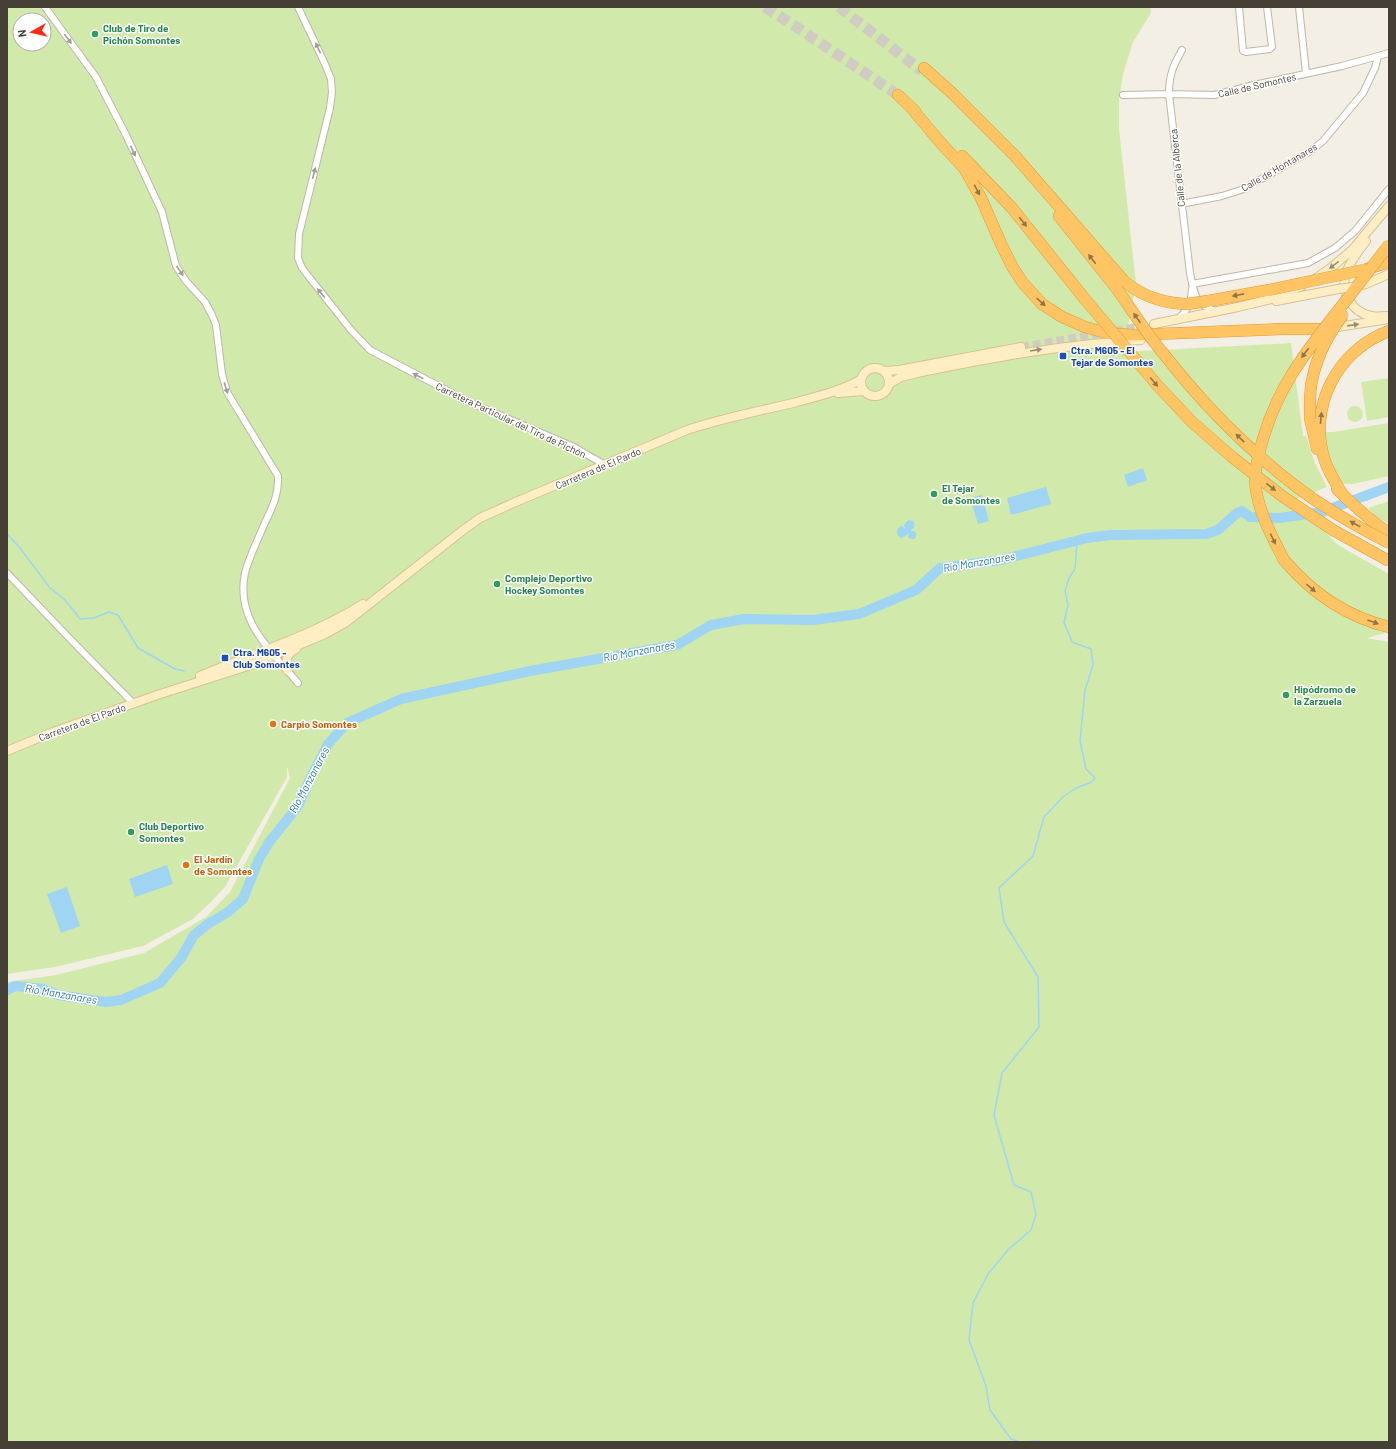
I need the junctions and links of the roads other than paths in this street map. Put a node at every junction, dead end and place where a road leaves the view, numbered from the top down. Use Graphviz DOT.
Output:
graph roads {
  1 [pos="45,7"];
  2 [pos="298,7"];
  3 [pos="1239,7"];
  4 [pos="1267,7"];
  5 [pos="1299,7"];
  6 [pos="1182,50"];
  7 [pos="1389,53"];
  8 [pos="1378,56"];
  9 [pos="1306,73"];
  10 [pos="1169,94"];
  11 [pos="898,95"];
  12 [pos="1123,95"];
  13 [pos="909,105"];
  14 [pos="1389,190"];
  15 [pos="1181,204"];
  16 [pos="1389,207"];
  17 [pos="1389,244"];
  18 [pos="1389,254"];
  19 [pos="1389,262"];
  20 [pos="1389,274"];
  21 [pos="1192,286"];
  22 [pos="1238,307"];
  23 [pos="1216,312"];
  24 [pos="1389,315"];
  25 [pos="1389,319"];
  26 [pos="1178,320"];
  27 [pos="1154,324"];
  28 [pos="1318,329"];
  29 [pos="1389,331"];
  30 [pos="1020,347"];
  31 [pos="885,371"];
  32 [pos="860,380"];
  33 [pos="889,384"];
  34 [pos="864,391"];
  35 [pos="823,395"];
  36 [pos="605,465"];
  37 [pos="1342,494"];
  38 [pos="1389,533"];
  39 [pos="1389,543"];
  40 [pos="1389,561"];
  41 [pos="7,573"];
  42 [pos="394,584"];
  43 [pos="1389,627"];
  44 [pos="323,635"];
  45 [pos="271,652"];
  46 [pos="288,670"];
  47 [pos="298,683"];
  48 [pos="134,704"];
  49 [pos="7,751"];
  1 -- 45 [label="street, one-way"];
  36 -- 2 [label="street, Carretera Particular del Tiro de Pichón, one-way"];
  3 -- 4 [label="street"];
  5 -- 9 [label="street"];
  6 -- 10 [label="street, Calle de la Alberca"];
  7 -- 8 [label="street, Calle de Somontes"];
  8 -- 9 [label="street, Calle de Somontes"];
  8 -- 15 [label="street, Calle de Hontanares"];
  9 -- 10 [label="street, Calle de Somontes"];
  10 -- 12 [label="street, Calle de Somontes"];
  10 -- 15 [label="street, Calle de la Alberca"];
  11 -- 13 [label="highway"];
  13 -- 28 [label="highway, one-way"];
  13 -- 40 [label="highway, one-way, bridge"];
  14 -- 21 [label="street"];
  15 -- 21 [label="street, Calle de la Alberca"];
  16 -- 22 [label="street, one-way"];
  16 -- 24 [label="street"];
  17 -- 43 [label="highway, one-way, bridge"];
  18 -- 37 [label="highway, bridge"];
  19 -- 39 [label="highway, bridge"];
  20 -- 22 [label="street, bridge"];
  21 -- 23 [label="street"];
  21 -- 26 [label="street"];
  22 -- 23 [label="street"];
  23 -- 26 [label="street"];
  28 -- 25 [label="street, one-way"];
  26 -- 27 [label="street"];
  33 -- 28 [label="street, one-way"];
  37 -- 29 [label="highway, one-way"];
  30 -- 31 [label="street"];
  31 -- 32 [label="street"];
  31 -- 33 [label="street"];
  32 -- 34 [label="street"];
  32 -- 35 [label="street, Carretera de El Pardo"];
  33 -- 34 [label="street"];
  34 -- 35 [label="street, Carretera de El Pardo"];
  35 -- 36 [label="street, Carretera de El Pardo"];
  36 -- 42 [label="street, Carretera de El Pardo"];
  37 -- 38 [label="highway"];
  41 -- 48 [label="street"];
  42 -- 44 [label="street, Carretera de El Pardo"];
  42 -- 45 [label="street, Carretera de El Pardo"];
  44 -- 45 [label="street, Carretera de El Pardo"];
  44 -- 46 [label="street"];
  45 -- 46 [label="street"];
  45 -- 48 [label="street, Carretera de El Pardo"];
  46 -- 47 [label="street"];
  48 -- 49 [label="street, Carretera de El Pardo"];
}
